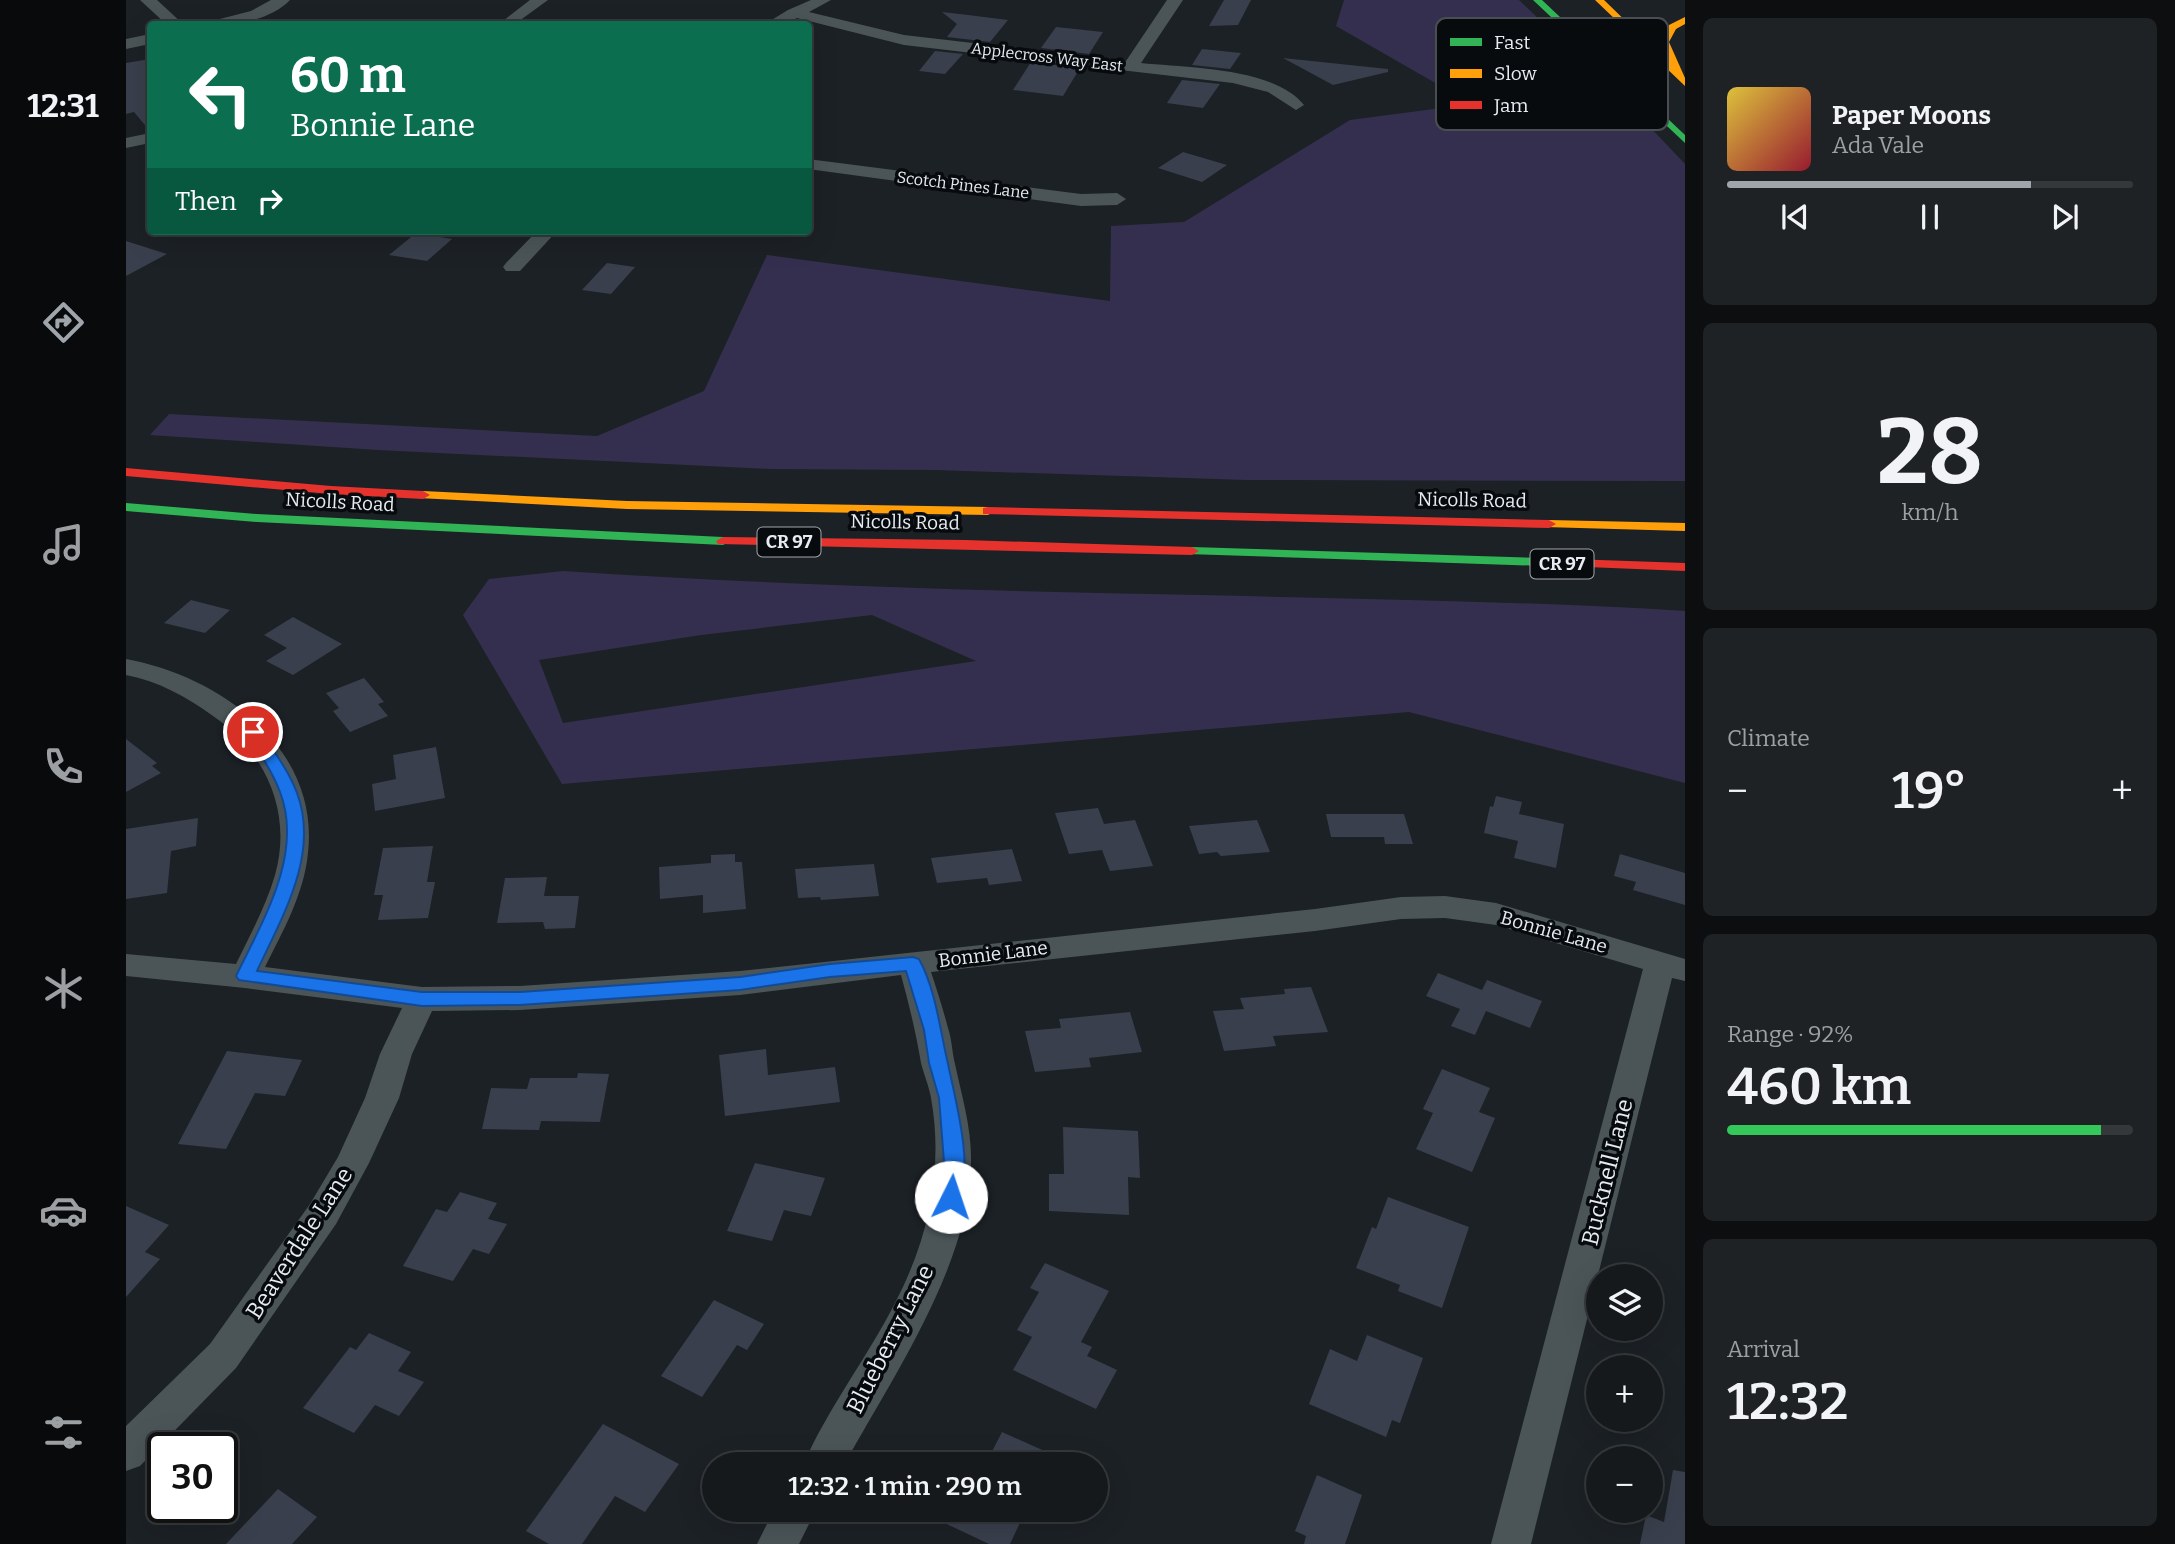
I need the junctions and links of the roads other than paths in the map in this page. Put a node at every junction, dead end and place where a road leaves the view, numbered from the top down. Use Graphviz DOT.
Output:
graph roads {
  1 [pos="148,0"];
  2 [pos="282,0"];
  3 [pos="540,0"];
  4 [pos="823,0"];
  5 [pos="1175,0"];
  6 [pos="1537,0"];
  7 [pos="1558,0"];
  8 [pos="1599,0"];
  9 [pos="793,13"];
  10 [pos="1556,18"];
  11 [pos="1576,18"];
  12 [pos="1618,18"];
  13 [pos="1685,20"];
  14 [pos="171,21"];
  15 [pos="229,21"];
  16 [pos="510,21"];
  17 [pos="779,21"];
  18 [pos="1668,36"];
  19 [pos="147,40"];
  20 [pos="126,44"];
  21 [pos="1668,49"];
  22 [pos="1668,66"];
  23 [pos="1130,67"];
  24 [pos="1681,79"];
  25 [pos="1296,105"];
  26 [pos="1668,110"];
  27 [pos="1668,124"];
  28 [pos="1685,127"];
  29 [pos="147,139"];
  30 [pos="1685,140"];
  31 [pos="126,143"];
  32 [pos="812,165"];
  33 [pos="1117,199"];
  34 [pos="544,235"];
  35 [pos="513,267"];
  36 [pos="126,472"];
  37 [pos="126,506"];
  38 [pos="1685,527"];
  39 [pos="1685,567"];
  40 [pos="126,667"];
  41 [pos="913,964"];
  42 [pos="126,965"];
  43 [pos="1672,967"];
  44 [pos="245,976"];
  45 [pos="422,999"];
  46 [pos="830,1452"];
  47 [pos="126,1453"];
  48 [pos="789,1522"];
  49 [pos="777,1544"];
  50 [pos="1511,1544"];
  1 -- 14 [label="street"];
  2 -- 15 [label="street"];
  3 -- 16 [label="street"];
  4 -- 9 [label="street"];
  5 -- 23 [label="street"];
  6 -- 10 [label="highway"];
  7 -- 11 [label="highway"];
  8 -- 12 [label="highway"];
  9 -- 17 [label="street"];
  9 -- 23 [label="street, Applecross Way East"];
  13 -- 18 [label="highway"];
  19 -- 20 [label="street"];
  21 -- 24 [label="highway"];
  22 -- 24 [label="highway"];
  23 -- 25 [label="street, Applecross Way East"];
  26 -- 28 [label="highway"];
  27 -- 30 [label="highway"];
  29 -- 31 [label="street"];
  32 -- 33 [label="street, Scotch Pines Lane"];
  34 -- 35 [label="street"];
  36 -- 38 [label="highway, Nicolls Road / CR 97"];
  37 -- 39 [label="highway, Nicolls Road / CR 97"];
  40 -- 44 [label="street"];
  41 -- 43 [label="street, Bonnie Lane"];
  41 -- 45 [label="street, Bonnie Lane"];
  41 -- 46 [label="street, Blueberry Lane"];
  42 -- 44 [label="street, Bonnie Lane"];
  43 -- 50 [label="street, Bucknell Lane"];
  44 -- 45 [label="street, Bonnie Lane"];
  45 -- 47 [label="street, Beaverdale Lane"];
  48 -- 49 [label="street"];
}
